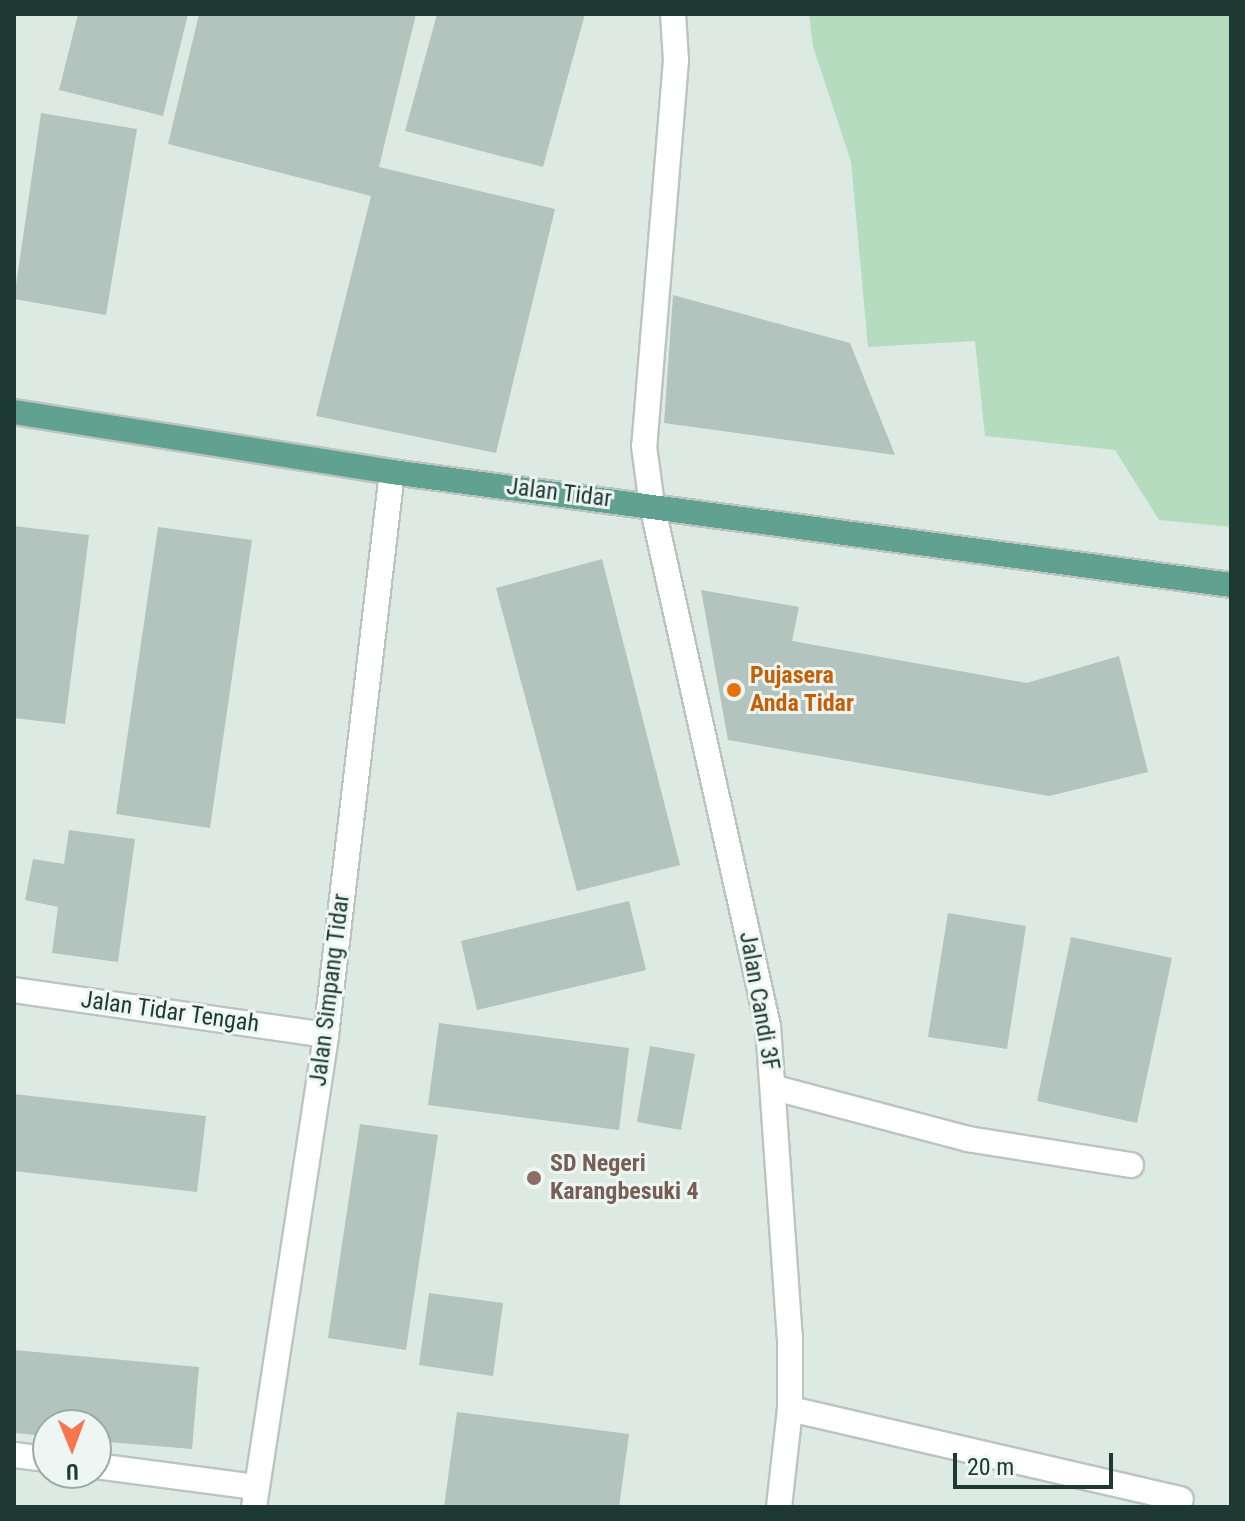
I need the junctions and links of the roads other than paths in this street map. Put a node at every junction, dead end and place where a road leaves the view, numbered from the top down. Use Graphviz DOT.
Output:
graph roads {
  1 [pos="673,14"];
  2 [pos="14,412"];
  3 [pos="392,472"];
  4 [pos="652,505"];
  5 [pos="1231,585"];
  6 [pos="14,990"];
  7 [pos="326,1035"];
  8 [pos="775,1088"];
  9 [pos="1131,1165"];
  10 [pos="790,1409"];
  11 [pos="112,1469"];
  12 [pos="255,1497"];
  13 [pos="1181,1499"];
  14 [pos="779,1507"];
  1 -- 4 [label="street, Jalan Candi 3F"];
  2 -- 3 [label="main road, Jalan Tidar"];
  3 -- 4 [label="main road, Jalan Tidar"];
  3 -- 7 [label="street, Jalan Simpang Tidar"];
  4 -- 5 [label="main road, Jalan Tidar"];
  4 -- 8 [label="street, Jalan Candi 3F"];
  6 -- 7 [label="street, Jalan Tidar Tengah"];
  7 -- 12 [label="street, Jalan Simpang Tidar"];
  8 -- 9 [label="street"];
  8 -- 10 [label="street, Jalan Candi 3F"];
  10 -- 13 [label="street"];
  10 -- 14 [label="street, Jalan Candi 3F"];
  11 -- 12 [label="street"];
}
